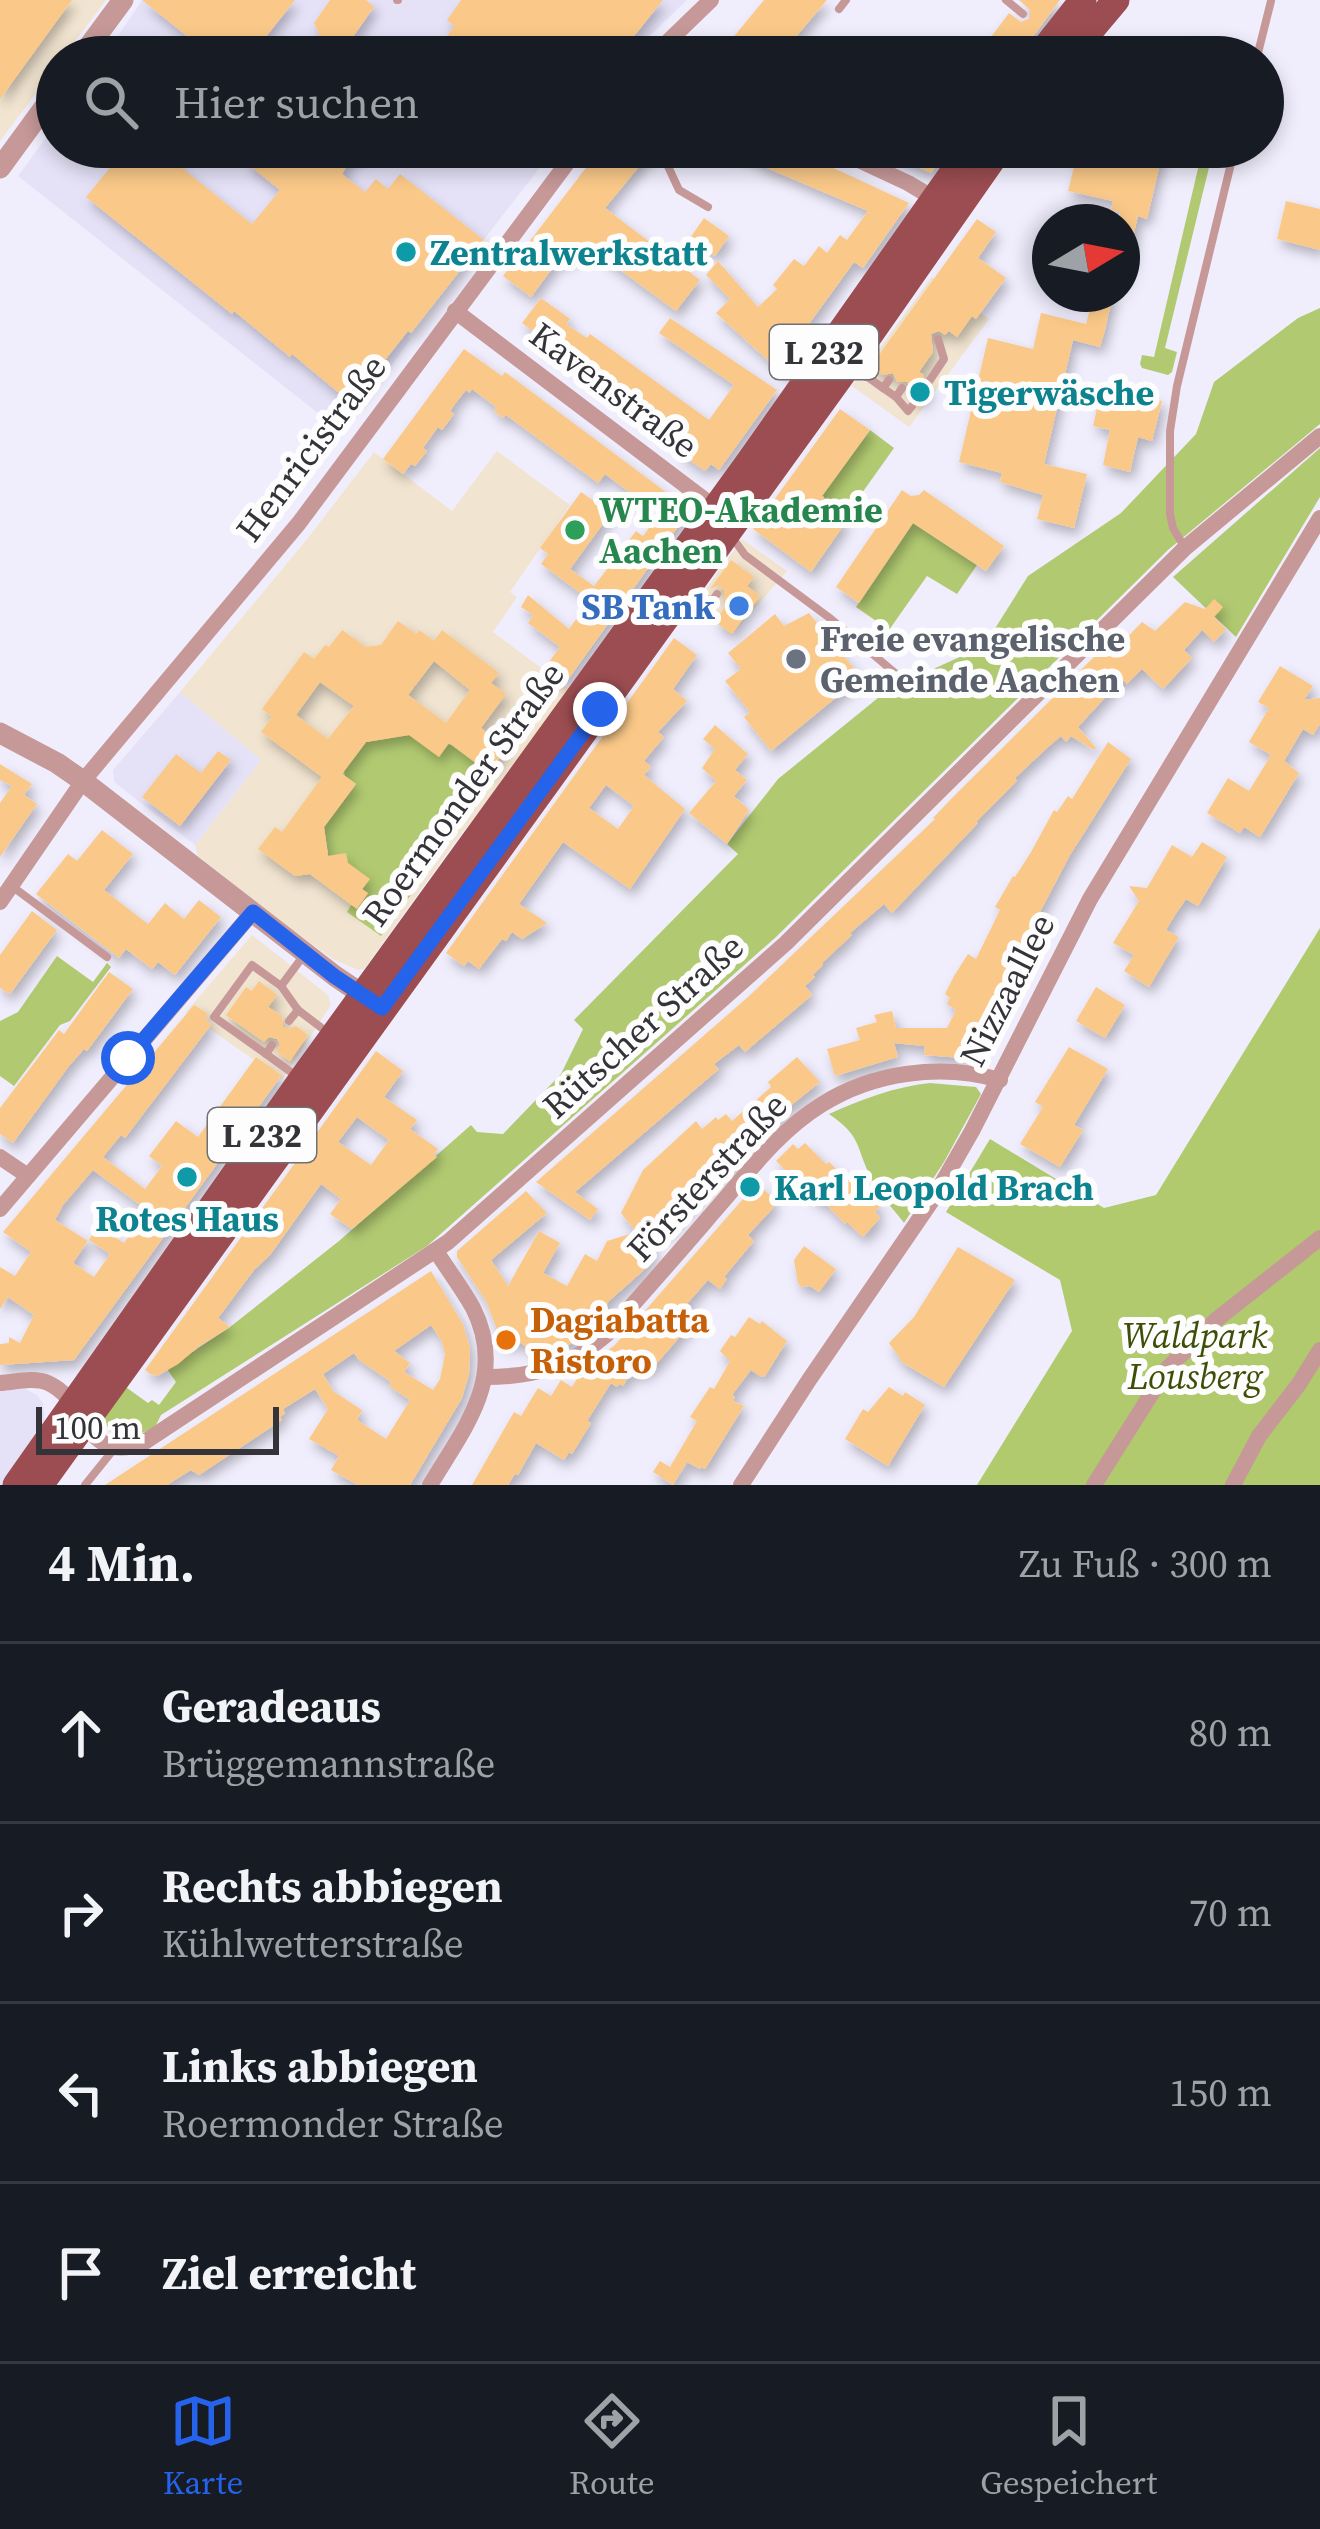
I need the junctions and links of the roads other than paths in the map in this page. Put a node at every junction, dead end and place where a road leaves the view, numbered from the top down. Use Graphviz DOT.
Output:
graph roads {
  1 [pos="123,0"];
  2 [pos="711,0"];
  3 [pos="846,0"];
  4 [pos="1006,0"];
  5 [pos="1083,0"];
  6 [pos="1116,0"];
  7 [pos="1271,1"];
  8 [pos="839,9"];
  9 [pos="1023,14"];
  10 [pos="96,36"];
  11 [pos="677,36"];
  12 [pos="1057,36"];
  13 [pos="1063,36"];
  14 [pos="1262,36"];
  15 [pos="36,119"];
  16 [pos="564,168"];
  17 [pos="669,168"];
  18 [pos="872,168"];
  19 [pos="962,168"];
  20 [pos="981,168"];
  21 [pos="1230,168"];
  22 [pos="0,169"];
  23 [pos="945,206"];
  24 [pos="708,207"];
  25 [pos="454,311"];
  26 [pos="936,339"];
  27 [pos="863,373"];
  28 [pos="930,380"];
  29 [pos="912,406"];
  30 [pos="1320,436"];
  31 [pos="1320,518"];
  32 [pos="726,520"];
  33 [pos="1185,548"];
  34 [pos="745,555"];
  35 [pos="737,565"];
  36 [pos="686,589"];
  37 [pos="717,594"];
  38 [pos="901,678"];
  39 [pos="0,733"];
  40 [pos="83,781"];
  41 [pos="12,886"];
  42 [pos="0,902"];
  43 [pos="253,912"];
  44 [pos="305,953"];
  45 [pos="107,957"];
  46 [pos="281,986"];
  47 [pos="372,1002"];
  48 [pos="298,1010"];
  49 [pos="289,1022"];
  50 [pos="333,1036"];
  51 [pos="302,1079"];
  52 [pos="1000,1080"];
  53 [pos="0,1157"];
  54 [pos="28,1176"];
  55 [pos="0,1209"];
  56 [pos="1320,1238"];
  57 [pos="436,1251"];
  58 [pos="1320,1350"];
  59 [pos="485,1377"];
  60 [pos="0,1383"];
  61 [pos="78,1414"];
  62 [pos="114,1449"];
  63 [pos="16,1485"];
  64 [pos="40,1485"];
  65 [pos="86,1485"];
  66 [pos="430,1485"];
  67 [pos="741,1485"];
  68 [pos="1094,1485"];
  69 [pos="1233,1485"];
  1 -- 10 [label="street"];
  2 -- 11 [label="street"];
  3 -- 8 [label="lane"];
  4 -- 9 [label="lane"];
  5 -- 12 [label="main road"];
  6 -- 13 [label="main road"];
  7 -- 14 [label="lane"];
  15 -- 22 [label="street"];
  16 -- 25 [label="street, Henricistraße"];
  17 -- 24 [label="lane"];
  18 -- 23 [label="street"];
  19 -- 23 [label="main road, Roermonder Straße / L 232"];
  20 -- 23 [label="main road, Roermonder Straße / L 232"];
  21 -- 33 [label="lane"];
  23 -- 27 [label="main road, Roermonder Straße / L 232"];
  23 -- 32 [label="main road, Roermonder Straße / L 232"];
  25 -- 32 [label="street, Kavenstraße"];
  25 -- 40 [label="street, Henricistraße"];
  26 -- 28 [label="lane"];
  27 -- 29 [label="lane"];
  27 -- 32 [label="main road, Roermonder Straße / L 232"];
  30 -- 33 [label="street, Rütscher Straße"];
  31 -- 52 [label="street, Nizzaallee"];
  32 -- 34 [label="lane"];
  32 -- 36 [label="main road, Roermonder Straße / L 232"];
  32 -- 47 [label="main road, Roermonder Straße / L 232"];
  33 -- 57 [label="street, Rütscher Straße"];
  34 -- 35 [label="lane"];
  34 -- 38 [label="lane"];
  36 -- 37 [label="lane"];
  36 -- 47 [label="main road, Roermonder Straße / L 232"];
  39 -- 40 [label="street"];
  40 -- 41 [label="street, Henricistraße"];
  40 -- 43 [label="street"];
  41 -- 42 [label="street, Henricistraße"];
  41 -- 45 [label="lane"];
  43 -- 44 [label="street"];
  43 -- 54 [label="street"];
  44 -- 46 [label="lane"];
  44 -- 47 [label="street"];
  46 -- 48 [label="lane"];
  46 -- 51 [label="lane"];
  47 -- 50 [label="main road, Roermonder Straße / L 232"];
  47 -- 61 [label="main road, Roermonder Straße / L 232"];
  48 -- 49 [label="lane"];
  48 -- 50 [label="lane"];
  50 -- 51 [label="main road, Roermonder Straße / L 232"];
  51 -- 61 [label="main road, Roermonder Straße / L 232"];
  52 -- 59 [label="street, Försterstraße"];
  52 -- 67 [label="street, Nizzaallee"];
  53 -- 54 [label="street"];
  54 -- 55 [label="street"];
  56 -- 68 [label="street"];
  57 -- 59 [label="street"];
  57 -- 62 [label="street, Rütscher Straße"];
  58 -- 69 [label="street"];
  59 -- 66 [label="street"];
  60 -- 61 [label="street"];
  61 -- 62 [label="street"];
  61 -- 63 [label="main road, Roermonder Straße / L 232"];
  61 -- 64 [label="main road, Roermonder Straße / L 232"];
  62 -- 65 [label="lane"];
}
